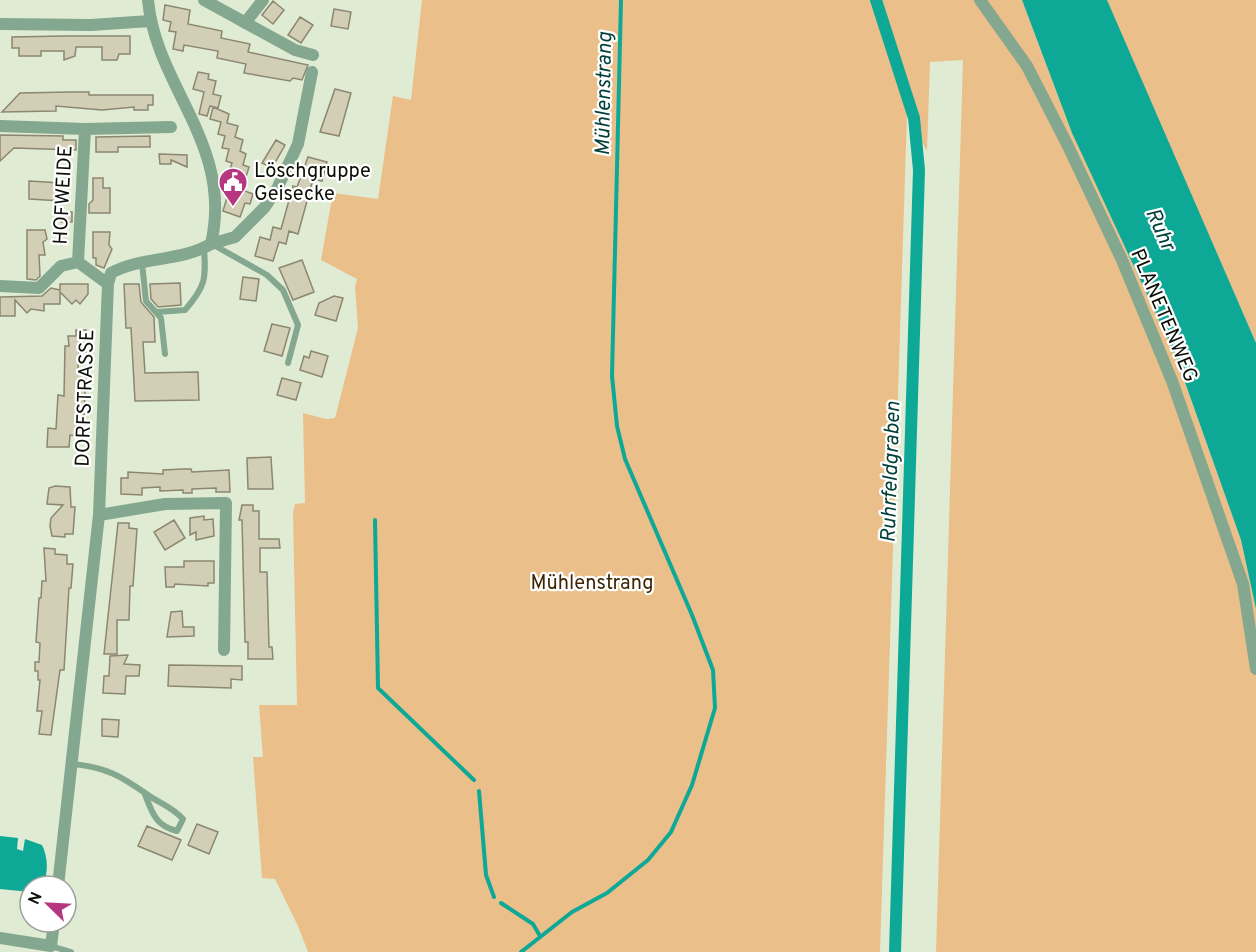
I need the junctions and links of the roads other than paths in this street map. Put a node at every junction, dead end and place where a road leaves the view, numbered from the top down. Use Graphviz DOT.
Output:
graph roads {
  1 [pos="148,0"];
  2 [pos="204,0"];
  3 [pos="263,0"];
  4 [pos="980,0"];
  5 [pos="150,21"];
  6 [pos="245,23"];
  7 [pos="0,24"];
  8 [pos="313,55"];
  9 [pos="312,72"];
  10 [pos="0,126"];
  11 [pos="171,127"];
  12 [pos="85,129"];
  13 [pos="208,246"];
  14 [pos="78,262"];
  15 [pos="142,263"];
  16 [pos="108,284"];
  17 [pos="0,286"];
  18 [pos="157,312"];
  19 [pos="165,354"];
  20 [pos="288,363"];
  21 [pos="99,515"];
  22 [pos="224,650"];
  23 [pos="1256,669"];
  24 [pos="72,764"];
  25 [pos="144,792"];
  26 [pos="59,874"];
  27 [pos="52,934"];
  28 [pos="0,938"];
  29 [pos="51,946"];
  30 [pos="71,952"];
  1 -- 5 [label="street"];
  2 -- 6 [label="street"];
  3 -- 6 [label="street"];
  4 -- 23 [label="street, PLANETENWEG"];
  5 -- 7 [label="street"];
  5 -- 13 [label="street"];
  6 -- 8 [label="street"];
  9 -- 13 [label="street"];
  10 -- 12 [label="street, HOFWEIDE"];
  11 -- 12 [label="street, HOFWEIDE"];
  12 -- 14 [label="street, HOFWEIDE"];
  13 -- 15 [label="street"];
  13 -- 18 [label="lane"];
  13 -- 20 [label="lane"];
  14 -- 16 [label="street, HOFWEIDE"];
  14 -- 17 [label="street, HOFWEIDE"];
  15 -- 16 [label="street"];
  15 -- 18 [label="lane"];
  16 -- 21 [label="street, DORFSTRASSE"];
  18 -- 19 [label="lane"];
  21 -- 22 [label="street"];
  21 -- 24 [label="street, DORFSTRASSE"];
  24 -- 25 [label="lane"];
  24 -- 26 [label="street, DORFSTRASSE"];
  25 -- 25 [label="lane"];
  27 -- 29 [label="street"];
  28 -- 29 [label="street"];
  29 -- 30 [label="lane"];
}
